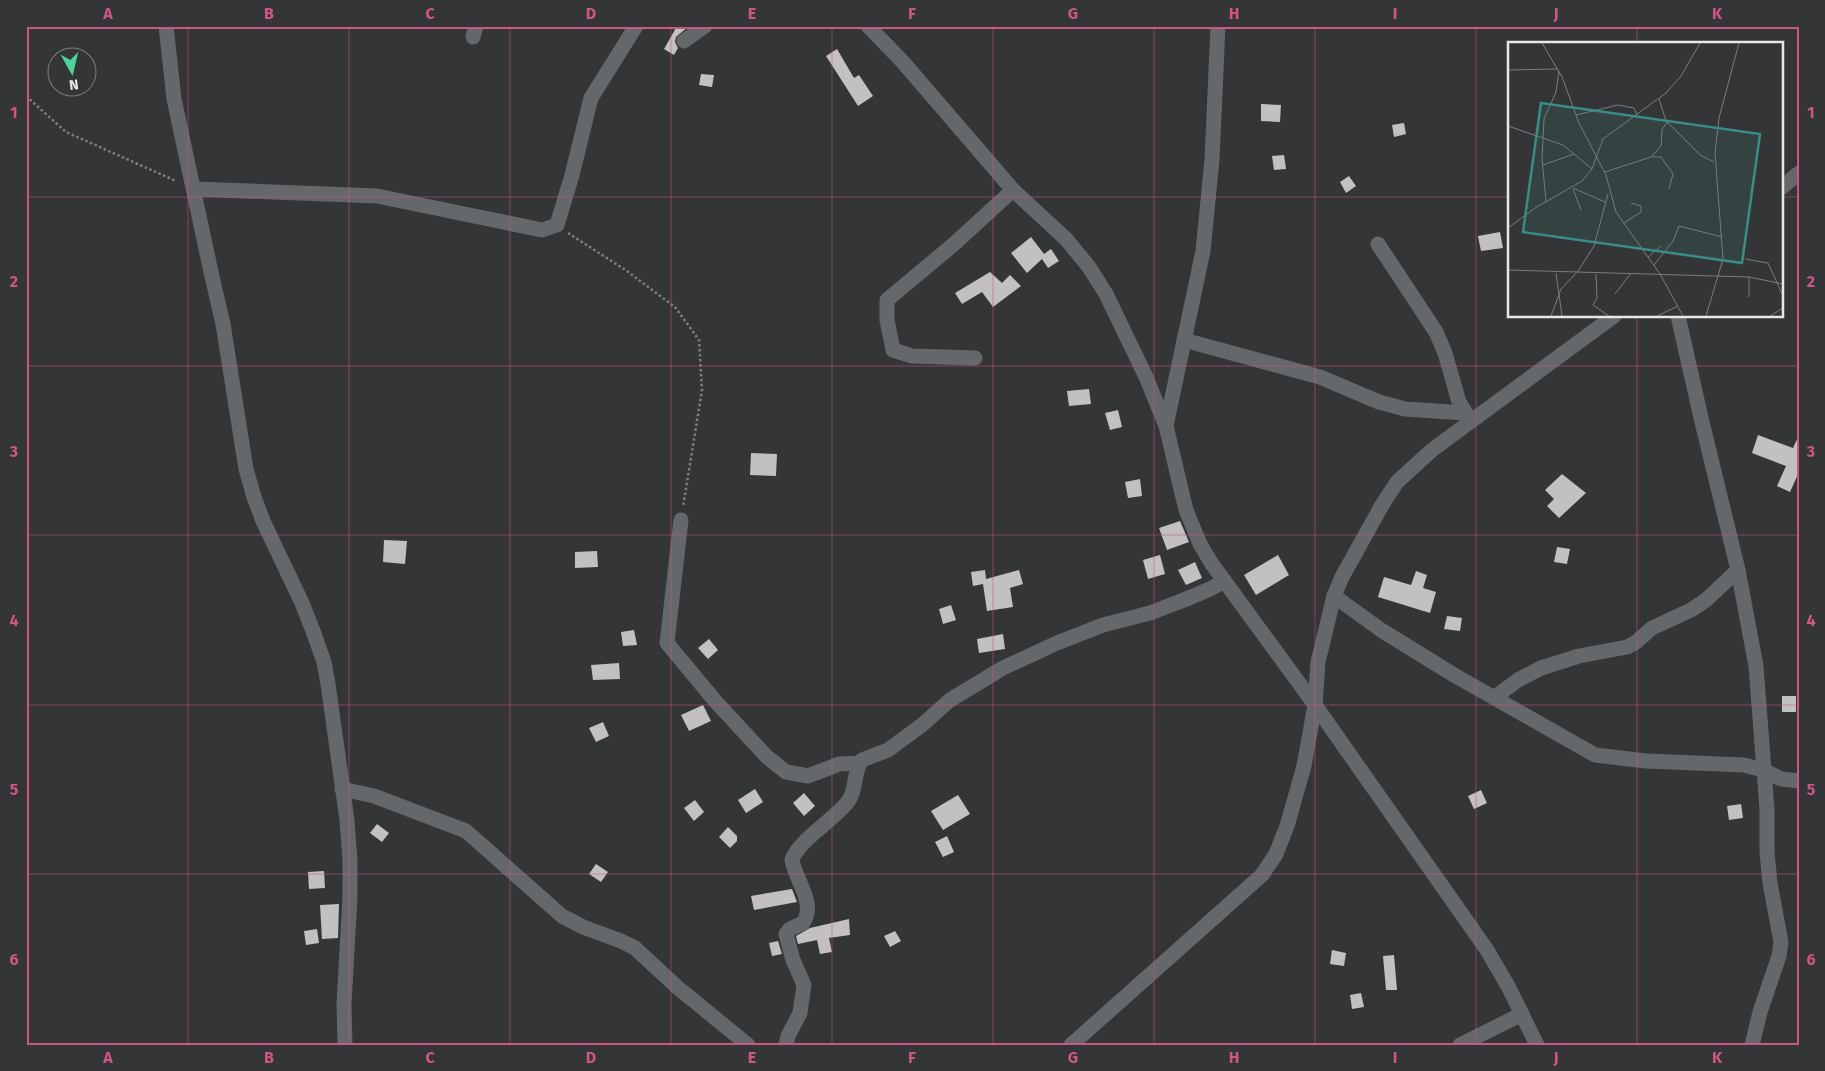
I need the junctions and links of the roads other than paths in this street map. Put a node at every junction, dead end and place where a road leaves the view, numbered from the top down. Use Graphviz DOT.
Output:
graph roads {
  1 [pos="166,26"];
  2 [pos="636,26"];
  3 [pos="705,26"];
  4 [pos="868,26"];
  5 [pos="1218,26"];
  6 [pos="684,41"];
  7 [pos="1799,173"];
  8 [pos="1782,187"];
  9 [pos="194,188"];
  10 [pos="1012,190"];
  11 [pos="1378,244"];
  12 [pos="1611,318"];
  13 [pos="1678,318"];
  14 [pos="1184,340"];
  15 [pos="975,358"];
  16 [pos="1468,417"];
  17 [pos="1166,426"];
  18 [pos="681,520"];
  19 [pos="1738,570"];
  20 [pos="1224,581"];
  21 [pos="1334,596"];
  22 [pos="1495,697"];
  23 [pos="1315,705"];
  24 [pos="860,762"];
  25 [pos="1763,770"];
  26 [pos="1799,781"];
  27 [pos="342,789"];
  28 [pos="1522,1014"];
  29 [pos="345,1045"];
  30 [pos="748,1045"];
  31 [pos="786,1045"];
  32 [pos="1071,1045"];
  33 [pos="1460,1045"];
  34 [pos="1537,1045"];
  35 [pos="1752,1045"];
  1 -- 9 [label="street"];
  2 -- 9 [label="street"];
  3 -- 6 [label="street"];
  4 -- 10 [label="street"];
  5 -- 14 [label="street"];
  7 -- 8 [label="street"];
  9 -- 27 [label="street"];
  10 -- 15 [label="street"];
  10 -- 17 [label="street"];
  11 -- 16 [label="street"];
  12 -- 16 [label="street"];
  13 -- 19 [label="street"];
  14 -- 16 [label="street"];
  14 -- 17 [label="street"];
  16 -- 21 [label="street"];
  17 -- 20 [label="street"];
  18 -- 24 [label="street"];
  19 -- 22 [label="street"];
  19 -- 25 [label="street"];
  20 -- 23 [label="street"];
  20 -- 24 [label="street"];
  21 -- 22 [label="street"];
  21 -- 23 [label="street"];
  22 -- 25 [label="street"];
  23 -- 28 [label="street"];
  23 -- 32 [label="street"];
  24 -- 31 [label="street"];
  25 -- 26 [label="street"];
  25 -- 35 [label="street"];
  27 -- 29 [label="street"];
  27 -- 30 [label="street"];
  28 -- 33 [label="street"];
  28 -- 34 [label="street"];
}
